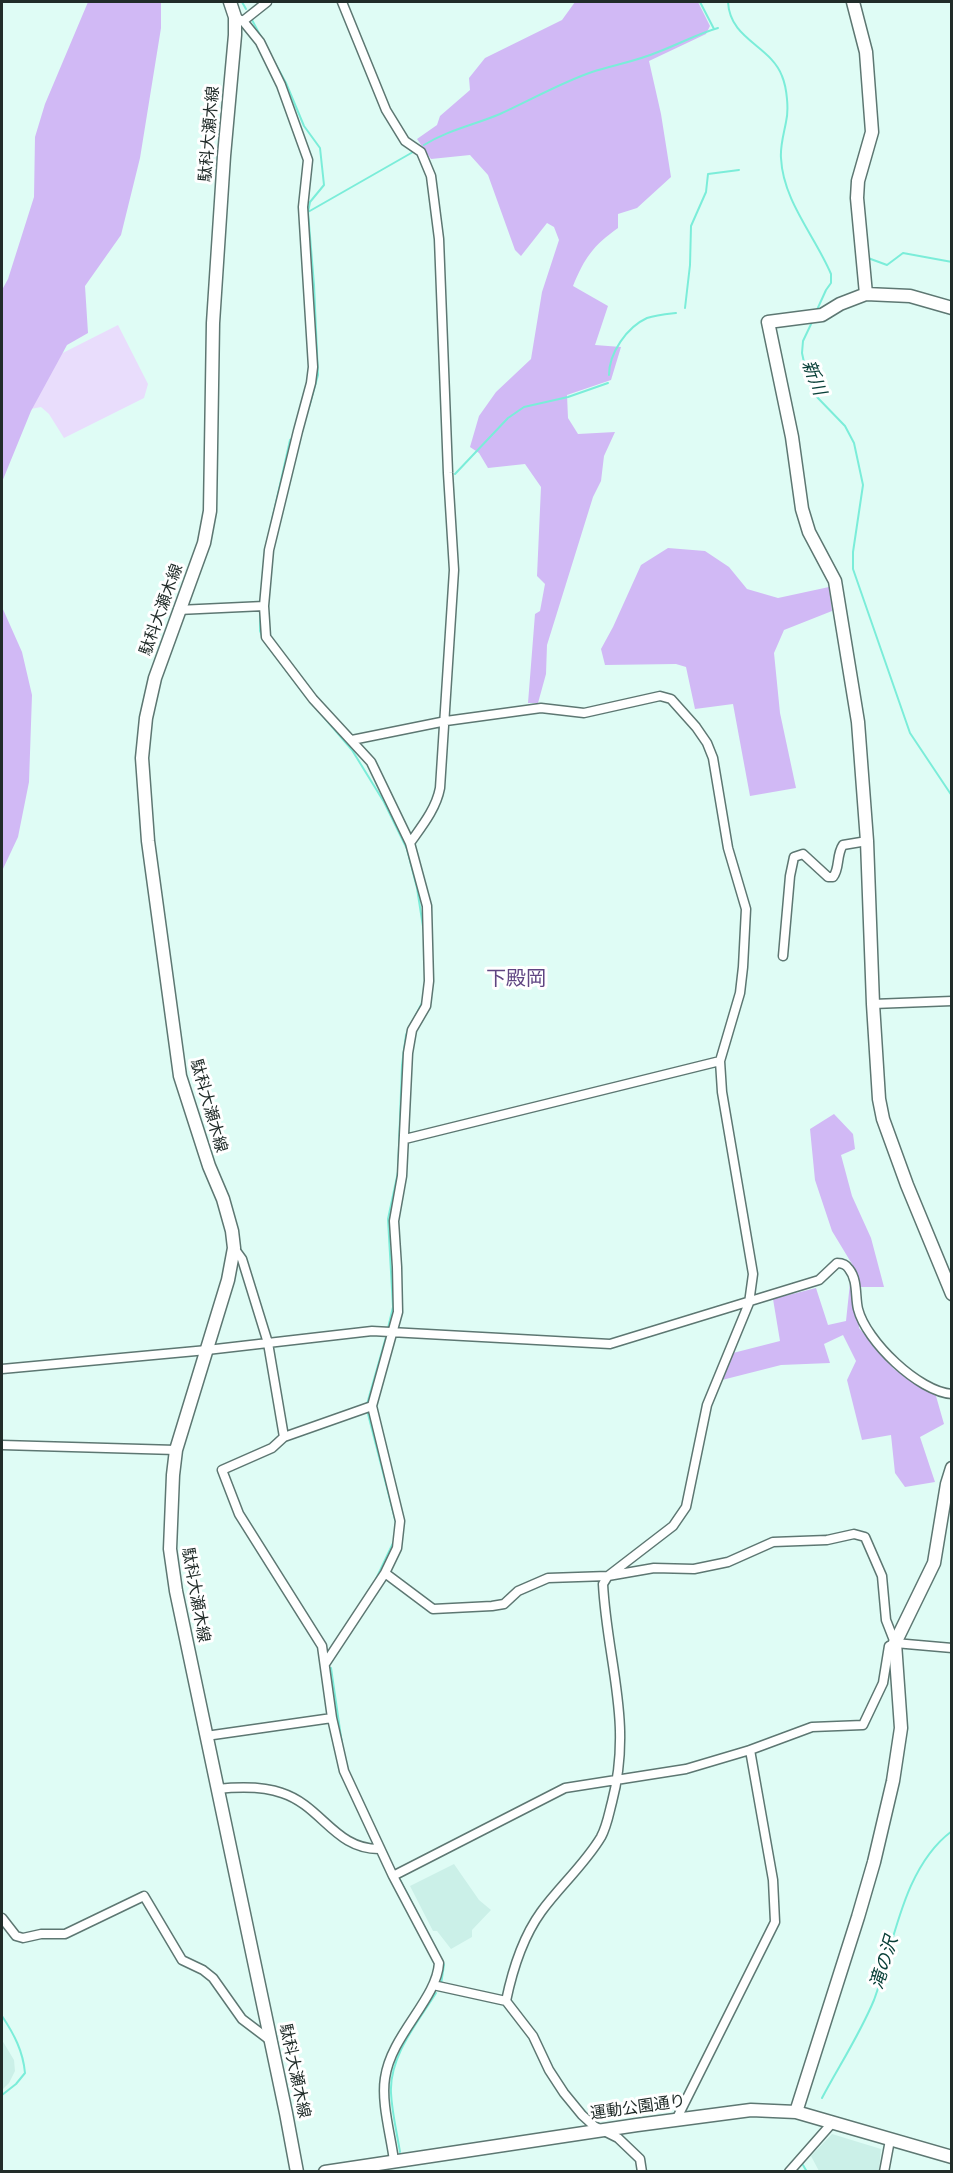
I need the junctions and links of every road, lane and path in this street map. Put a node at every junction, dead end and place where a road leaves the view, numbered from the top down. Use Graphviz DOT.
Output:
graph roads {
  1 [pos="230,2"];
  2 [pos="267,2"];
  3 [pos="342,2"];
  4 [pos="853,2"];
  5 [pos="239,19"];
  6 [pos="866,294"];
  7 [pos="951,308"];
  8 [pos="264,606"];
  9 [pos="178,610"];
  10 [pos="446,721"];
  11 [pos="352,740"];
  12 [pos="867,841"];
  13 [pos="411,843"];
  14 [pos="783,956"];
  15 [pos="951,1001"];
  16 [pos="873,1004"];
  17 [pos="720,1061"];
  18 [pos="405,1139"];
  19 [pos="234,1248"];
  20 [pos="951,1294"];
  21 [pos="749,1303"];
  22 [pos="391,1333"];
  23 [pos="268,1343"];
  24 [pos="207,1350"];
  25 [pos="2,1369"];
  26 [pos="951,1394"];
  27 [pos="368,1407"];
  28 [pos="284,1437"];
  29 [pos="2,1445"];
  30 [pos="176,1450"];
  31 [pos="951,1468"];
  32 [pos="384,1573"];
  33 [pos="608,1576"];
  34 [pos="895,1643"];
  35 [pos="951,1648"];
  36 [pos="325,1664"];
  37 [pos="332,1718"];
  38 [pos="206,1736"];
  39 [pos="750,1750"];
  40 [pos="618,1780"];
  41 [pos="217,1789"];
  42 [pos="380,1849"];
  43 [pos="393,1876"];
  44 [pos="2,1918"];
  45 [pos="433,1985"];
  46 [pos="506,2001"];
  47 [pos="271,2041"];
  48 [pos="796,2112"];
  49 [pos="676,2120"];
  50 [pos="833,2122"];
  51 [pos="600,2130"];
  52 [pos="890,2140"];
  53 [pos="951,2157"];
  54 [pos="395,2166"];
  55 [pos="793,2170"];
  56 [pos="297,2172"];
  57 [pos="325,2172"];
  58 [pos="642,2172"];
  59 [pos="884,2172"];
  1 -- 5 [label="street, 駄科大瀬木線"];
  2 -- 5 [label="street"];
  3 -- 10 [label="street"];
  4 -- 6 [label="street"];
  5 -- 8 [label="street"];
  5 -- 9 [label="street, 駄科大瀬木線"];
  6 -- 7 [label="street"];
  6 -- 12 [label="street"];
  8 -- 9 [label="street"];
  8 -- 11 [label="street"];
  9 -- 19 [label="street, 駄科大瀬木線"];
  10 -- 11 [label="street"];
  10 -- 13 [label="street"];
  10 -- 17 [label="street"];
  11 -- 13 [label="street"];
  12 -- 14 [label="street"];
  12 -- 16 [label="street"];
  13 -- 18 [label="street"];
  15 -- 16 [label="street"];
  16 -- 20 [label="street"];
  17 -- 18 [label="street"];
  17 -- 21 [label="street"];
  18 -- 22 [label="street"];
  19 -- 23 [label="street"];
  19 -- 24 [label="street, 駄科大瀬木線"];
  21 -- 22 [label="street"];
  21 -- 26 [label="street"];
  21 -- 33 [label="street"];
  22 -- 23 [label="street"];
  22 -- 27 [label="street"];
  23 -- 24 [label="street"];
  23 -- 28 [label="street"];
  24 -- 25 [label="street"];
  24 -- 30 [label="street, 駄科大瀬木線"];
  27 -- 28 [label="street"];
  27 -- 32 [label="street"];
  28 -- 36 [label="street"];
  29 -- 30 [label="street"];
  30 -- 38 [label="street, 駄科大瀬木線"];
  31 -- 34 [label="street"];
  32 -- 33 [label="street"];
  32 -- 36 [label="street"];
  33 -- 34 [label="street"];
  33 -- 40 [label="street"];
  34 -- 35 [label="street"];
  34 -- 39 [label="street"];
  34 -- 48 [label="street"];
  36 -- 37 [label="street"];
  37 -- 38 [label="street"];
  37 -- 42 [label="street"];
  38 -- 41 [label="street, 駄科大瀬木線"];
  39 -- 40 [label="street"];
  39 -- 49 [label="street"];
  40 -- 43 [label="street"];
  40 -- 46 [label="street"];
  41 -- 42 [label="street"];
  41 -- 47 [label="street, 駄科大瀬木線"];
  42 -- 43 [label="street"];
  43 -- 45 [label="street"];
  44 -- 47 [label="street"];
  45 -- 46 [label="street"];
  45 -- 54 [label="street"];
  46 -- 51 [label="street"];
  47 -- 56 [label="street, 駄科大瀬木線"];
  48 -- 49 [label="street, 運動公園通り"];
  48 -- 50 [label="street, 運動公園通り"];
  49 -- 51 [label="street, 運動公園通り"];
  50 -- 52 [label="street, 運動公園通り"];
  50 -- 55 [label="street"];
  51 -- 54 [label="street, 運動公園通り"];
  51 -- 58 [label="street"];
  52 -- 53 [label="street, 運動公園通り"];
  52 -- 59 [label="street"];
  54 -- 57 [label="street, 運動公園通り"];
}
